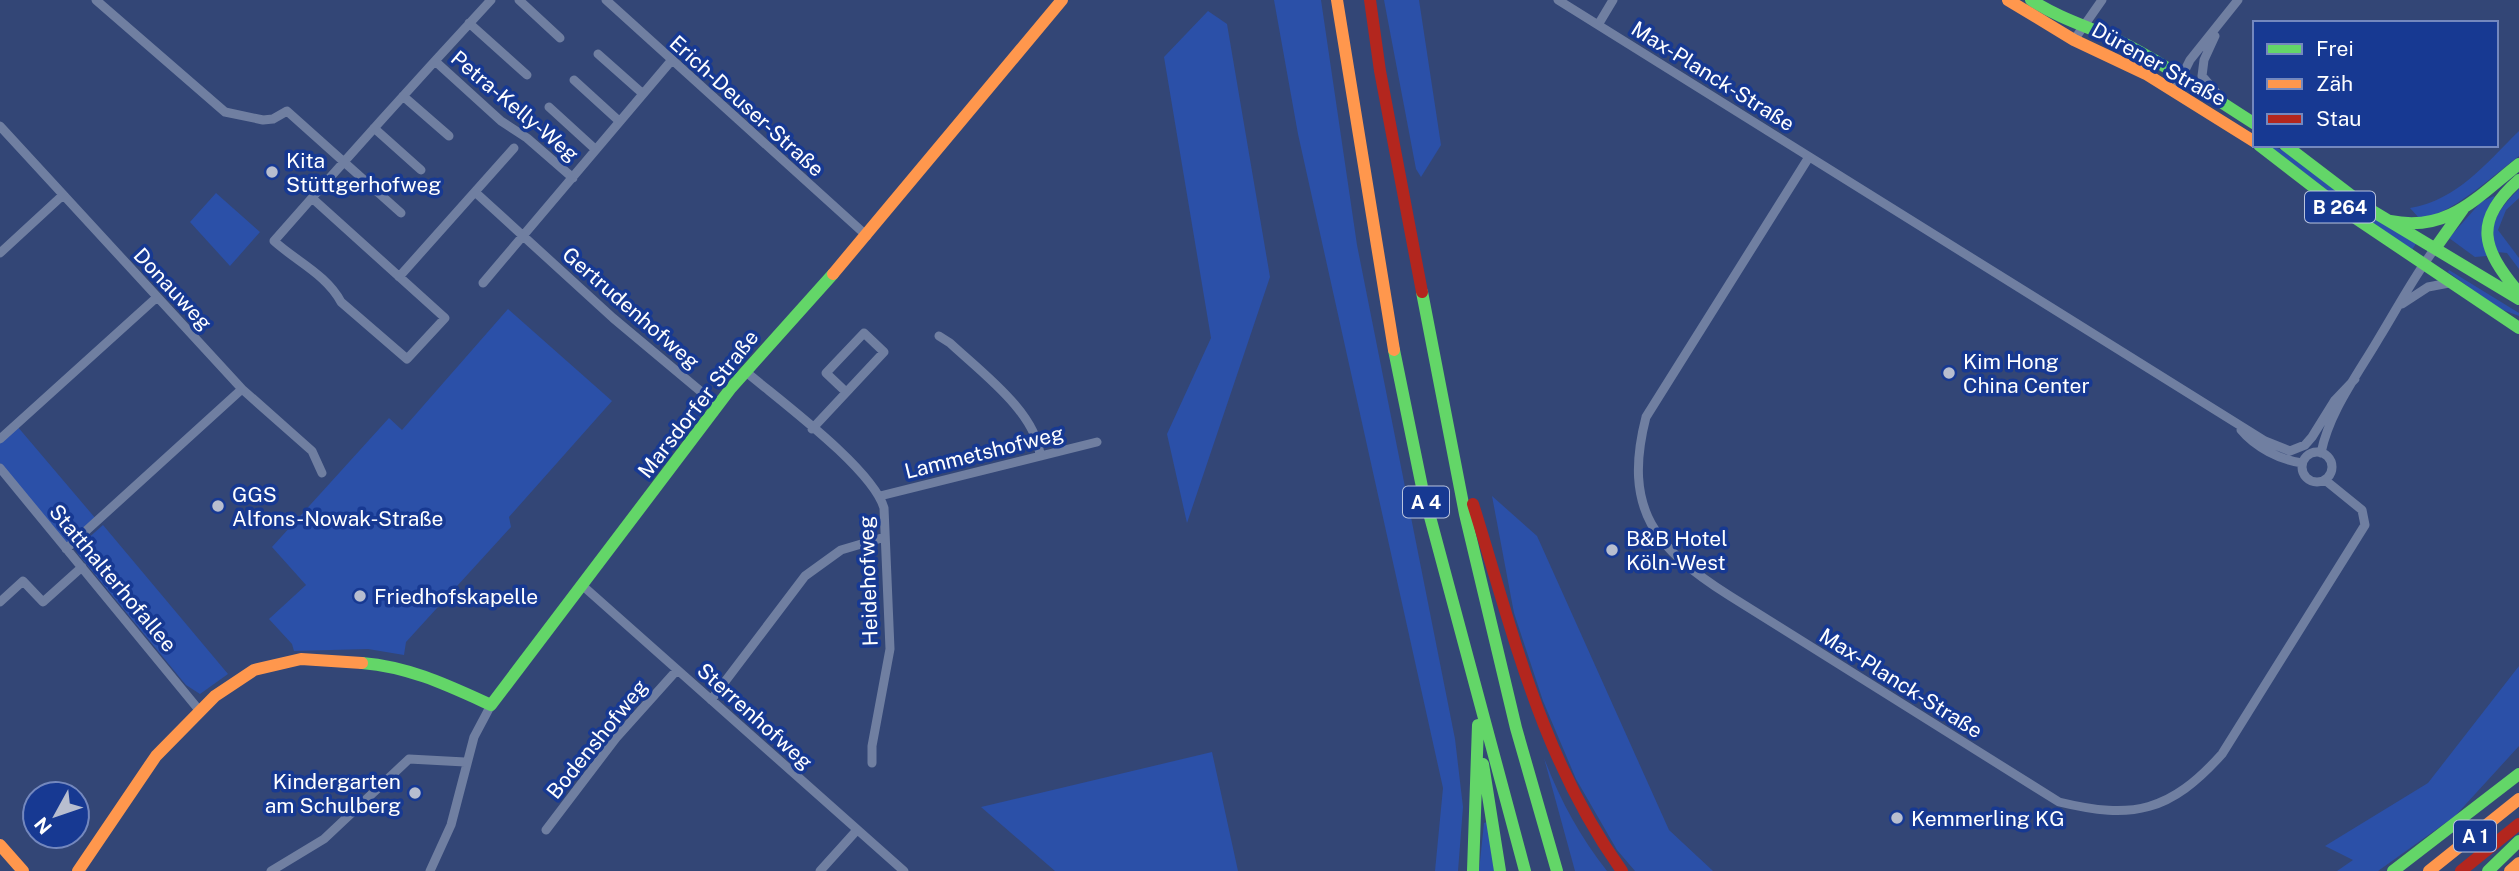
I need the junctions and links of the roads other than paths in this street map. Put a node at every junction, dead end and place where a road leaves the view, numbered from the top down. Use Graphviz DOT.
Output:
graph roads {
  1 [pos="96,0"];
  2 [pos="491,0"];
  3 [pos="519,0"];
  4 [pos="606,0"];
  5 [pos="1062,0"];
  6 [pos="1337,0"];
  7 [pos="1370,0"];
  8 [pos="1558,0"];
  9 [pos="1614,0"];
  10 [pos="2008,0"];
  11 [pos="2031,0"];
  12 [pos="2102,0"];
  13 [pos="2238,0"];
  14 [pos="470,23"];
  15 [pos="1598,25"];
  16 [pos="2084,27"];
  17 [pos="2218,27"];
  18 [pos="560,38"];
  19 [pos="2074,40"];
  20 [pos="598,54"];
  21 [pos="435,61"];
  22 [pos="671,61"];
  23 [pos="527,75"];
  24 [pos="2181,77"];
  25 [pos="574,80"];
  26 [pos="2174,92"];
  27 [pos="642,93"];
  28 [pos="403,96"];
  29 [pos="549,107"];
  30 [pos="2231,108"];
  31 [pos="619,121"];
  32 [pos="2253,123"];
  33 [pos="0,126"];
  34 [pos="374,128"];
  35 [pos="449,136"];
  36 [pos="2253,141"];
  37 [pos="2262,147"];
  38 [pos="2288,147"];
  39 [pos="514,148"];
  40 [pos="595,149"];
  41 [pos="1809,157"];
  42 [pos="345,161"];
  43 [pos="2519,164"];
  44 [pos="421,170"];
  45 [pos="573,178"];
  46 [pos="2519,180"];
  47 [pos="475,192"];
  48 [pos="63,195"];
  49 [pos="312,198"];
  50 [pos="2467,203"];
  51 [pos="401,213"];
  52 [pos="2390,221"];
  53 [pos="523,236"];
  54 [pos="867,236"];
  55 [pos="2436,247"];
  56 [pos="0,253"];
  57 [pos="2423,265"];
  58 [pos="399,276"];
  59 [pos="483,283"];
  60 [pos="2449,283"];
  61 [pos="2519,293"];
  62 [pos="156,298"];
  63 [pos="2519,299"];
  64 [pos="2398,307"];
  65 [pos="2519,328"];
  66 [pos="939,336"];
  67 [pos="745,371"];
  68 [pos="2355,379"];
  69 [pos="242,389"];
  70 [pos="846,392"];
  71 [pos="717,405"];
  72 [pos="2237,426"];
  73 [pos="812,429"];
  74 [pos="1451,435"];
  75 [pos="0,439"];
  76 [pos="1097,442"];
  77 [pos="2321,453"];
  78 [pos="1040,456"];
  79 [pos="2302,463"];
  80 [pos="0,468"];
  81 [pos="322,472"];
  82 [pos="2325,480"];
  83 [pos="880,496"];
  84 [pos="885,537"];
  85 [pos="66,549"];
  86 [pos="82,567"];
  87 [pos="583,586"];
  88 [pos="0,602"];
  89 [pos="677,670"];
  90 [pos="1478,697"];
  91 [pos="711,700"];
  92 [pos="491,705"];
  93 [pos="200,709"];
  94 [pos="1479,747"];
  95 [pos="2519,758"];
  96 [pos="465,762"];
  97 [pos="872,763"];
  98 [pos="2519,774"];
  99 [pos="2519,799"];
  100 [pos="2462,819"];
  101 [pos="2519,824"];
  102 [pos="546,830"];
  103 [pos="857,830"];
  104 [pos="2519,841"];
  105 [pos="0,845"];
  106 [pos="2519,863"];
  107 [pos="23,871"];
  108 [pos="78,871"];
  109 [pos="271,871"];
  110 [pos="430,871"];
  111 [pos="820,871"];
  112 [pos="904,871"];
  113 [pos="1473,871"];
  114 [pos="1500,871"];
  115 [pos="1525,871"];
  116 [pos="1557,871"];
  117 [pos="1622,871"];
  118 [pos="2393,871"];
  119 [pos="2429,871"];
  120 [pos="2461,871"];
  121 [pos="2488,871"];
  122 [pos="2510,871"];
  1 -- 42 [label="street"];
  2 -- 14 [label="street"];
  3 -- 18 [label="street"];
  4 -- 22 [label="street, Erich-Deuser-Straße"];
  5 -- 54 [label="main road, Marsdorfer Straße"];
  6 -- 90 [label="main road, A 4"];
  7 -- 74 [label="main road, A 4"];
  8 -- 15 [label="street, Max-Planck-Straße"];
  9 -- 15 [label="street, Max-Planck-Straße"];
  10 -- 19 [label="main road, Dürener Straße"];
  11 -- 16 [label="main road, Dürener Straße"];
  12 -- 16 [label="street"];
  13 -- 17 [label="street"];
  14 -- 21 [label="street"];
  14 -- 23 [label="street"];
  15 -- 41 [label="street, Max-Planck-Straße"];
  16 -- 19 [label="street"];
  16 -- 24 [label="main road, Dürener Straße"];
  17 -- 24 [label="street"];
  17 -- 30 [label="street"];
  19 -- 26 [label="main road, Dürener Straße"];
  20 -- 27 [label="street"];
  21 -- 28 [label="street"];
  21 -- 45 [label="street, Petra-Kelly-Weg"];
  22 -- 27 [label="street"];
  22 -- 54 [label="street, Erich-Deuser-Straße"];
  24 -- 26 [label="street"];
  24 -- 30 [label="main road, Dürener Straße"];
  25 -- 31 [label="street"];
  26 -- 36 [label="main road, Dürener Straße"];
  27 -- 31 [label="street"];
  28 -- 34 [label="street"];
  28 -- 35 [label="street"];
  29 -- 40 [label="street"];
  30 -- 32 [label="main road, Dürener Straße"];
  31 -- 40 [label="street"];
  33 -- 48 [label="street, Donauweg"];
  34 -- 42 [label="street"];
  34 -- 44 [label="street"];
  37 -- 57 [label="main road, B 264"];
  38 -- 52 [label="main road, B 264"];
  39 -- 47 [label="street"];
  40 -- 45 [label="street"];
  41 -- 72 [label="street, Max-Planck-Straße"];
  41 -- 82 [label="street, Max-Planck-Straße"];
  42 -- 49 [label="street"];
  42 -- 51 [label="street"];
  43 -- 50 [label="main road"];
  45 -- 53 [label="street"];
  46 -- 61 [label="main road"];
  47 -- 53 [label="street, Gertrudenhofweg"];
  47 -- 58 [label="street"];
  48 -- 56 [label="street"];
  48 -- 62 [label="street, Donauweg"];
  49 -- 58 [label="street"];
  49 -- 58 [label="street"];
  50 -- 52 [label="main road"];
  50 -- 55 [label="main road"];
  52 -- 55 [label="main road, B 264"];
  53 -- 59 [label="street"];
  53 -- 71 [label="street, Gertrudenhofweg"];
  54 -- 67 [label="main road, Marsdorfer Straße"];
  55 -- 57 [label="street, Max-Planck-Straße"];
  55 -- 63 [label="main road, B 264"];
  57 -- 60 [label="main road, B 264"];
  57 -- 64 [label="street, Max-Planck-Straße"];
  60 -- 64 [label="street, Max-Planck-Straße"];
  60 -- 65 [label="main road, B 264"];
  62 -- 69 [label="street, Donauweg"];
  62 -- 75 [label="street"];
  64 -- 68 [label="street, Max-Planck-Straße"];
  66 -- 78 [label="street"];
  67 -- 71 [label="main road, Marsdorfer Straße"];
  67 -- 73 [label="street, Heidehofweg"];
  68 -- 72 [label="street, Max-Planck-Straße"];
  68 -- 77 [label="street, Max-Planck-Straße"];
  69 -- 81 [label="street, Donauweg"];
  69 -- 85 [label="street"];
  70 -- 70 [label="street"];
  70 -- 73 [label="street"];
  71 -- 87 [label="main road, Marsdorfer Straße"];
  72 -- 79 [label="street, Max-Planck-Straße"];
  73 -- 83 [label="street, Heidehofweg"];
  74 -- 116 [label="main road, A 4"];
  74 -- 117 [label="main road"];
  76 -- 78 [label="street, Lammetshofweg"];
  77 -- 79 [label="street"];
  77 -- 82 [label="street, Max-Planck-Straße"];
  78 -- 83 [label="street, Lammetshofweg"];
  79 -- 82 [label="street, Max-Planck-Straße"];
  80 -- 85 [label="street, Statthalterhofallee"];
  83 -- 84 [label="street, Heidehofweg"];
  84 -- 91 [label="street"];
  84 -- 97 [label="street, Heidehofweg"];
  85 -- 86 [label="street, Statthalterhofallee"];
  86 -- 88 [label="street"];
  86 -- 93 [label="street, Statthalterhofallee"];
  87 -- 89 [label="street, Sterrenhofweg"];
  87 -- 92 [label="main road, Marsdorfer Straße"];
  89 -- 91 [label="street, Sterrenhofweg"];
  89 -- 102 [label="street, Bodenshofweg"];
  90 -- 94 [label="main road"];
  90 -- 115 [label="main road, A 4"];
  91 -- 103 [label="street, Sterrenhofweg"];
  92 -- 93 [label="main road"];
  92 -- 96 [label="street, Marsdorfer Straße"];
  93 -- 108 [label="main road"];
  94 -- 113 [label="main road"];
  94 -- 114 [label="main road"];
  95 -- 100 [label="main road"];
  96 -- 109 [label="street"];
  96 -- 110 [label="street, Marsdorfer Straße"];
  98 -- 100 [label="main road"];
  99 -- 119 [label="main road, A 1"];
  100 -- 118 [label="main road"];
  101 -- 120 [label="main road, A 1"];
  103 -- 111 [label="street"];
  103 -- 112 [label="street, Sterrenhofweg"];
  104 -- 121 [label="main road"];
  105 -- 107 [label="main road"];
  106 -- 122 [label="main road"];
}
